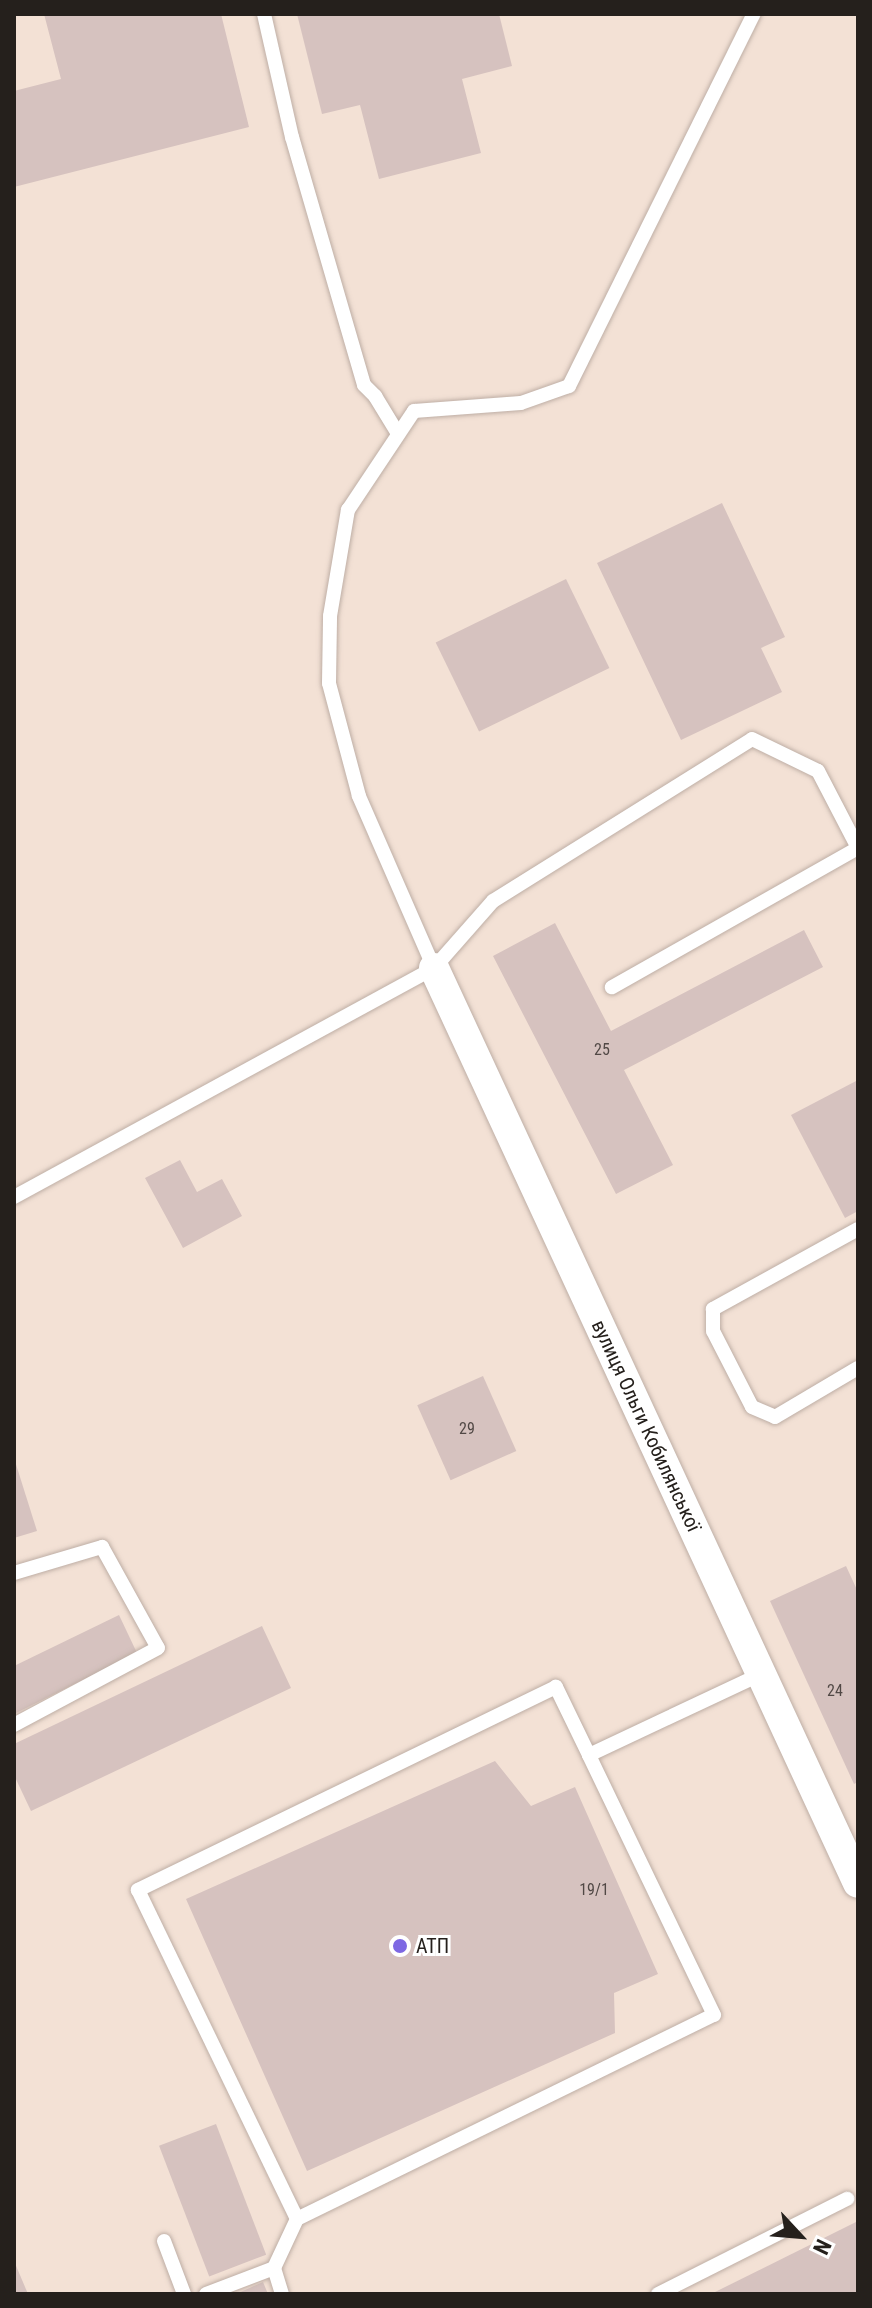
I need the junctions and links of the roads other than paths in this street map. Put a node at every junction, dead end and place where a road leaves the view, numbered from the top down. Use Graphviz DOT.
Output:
graph roads {
  1 [pos="264,14"];
  2 [pos="754,14"];
  3 [pos="397,432"];
  4 [pos="434,968"];
  5 [pos="612,987"];
  6 [pos="14,1197"];
  7 [pos="858,1229"];
  8 [pos="858,1368"];
  9 [pos="14,1573"];
  10 [pos="761,1674"];
  11 [pos="14,1725"];
  12 [pos="589,1755"];
  13 [pos="858,1883"];
  14 [pos="847,2199"];
  15 [pos="297,2219"];
  16 [pos="164,2241"];
  17 [pos="274,2268"];
  18 [pos="184,2294"];
  19 [pos="206,2294"];
  20 [pos="282,2294"];
  21 [pos="658,2294"];
  1 -- 3 [label="lane"];
  2 -- 3 [label="lane"];
  3 -- 4 [label="lane"];
  4 -- 5 [label="lane"];
  4 -- 6 [label="lane"];
  4 -- 10 [label="street, вулиця Ольги Кобилянської"];
  7 -- 8 [label="lane"];
  9 -- 11 [label="lane"];
  10 -- 12 [label="lane"];
  10 -- 13 [label="street, вулиця Ольги Кобилянської"];
  12 -- 15 [label="lane"];
  12 -- 15 [label="lane"];
  14 -- 21 [label="lane"];
  15 -- 17 [label="lane"];
  16 -- 18 [label="lane"];
  17 -- 19 [label="lane"];
  17 -- 20 [label="lane"];
}
